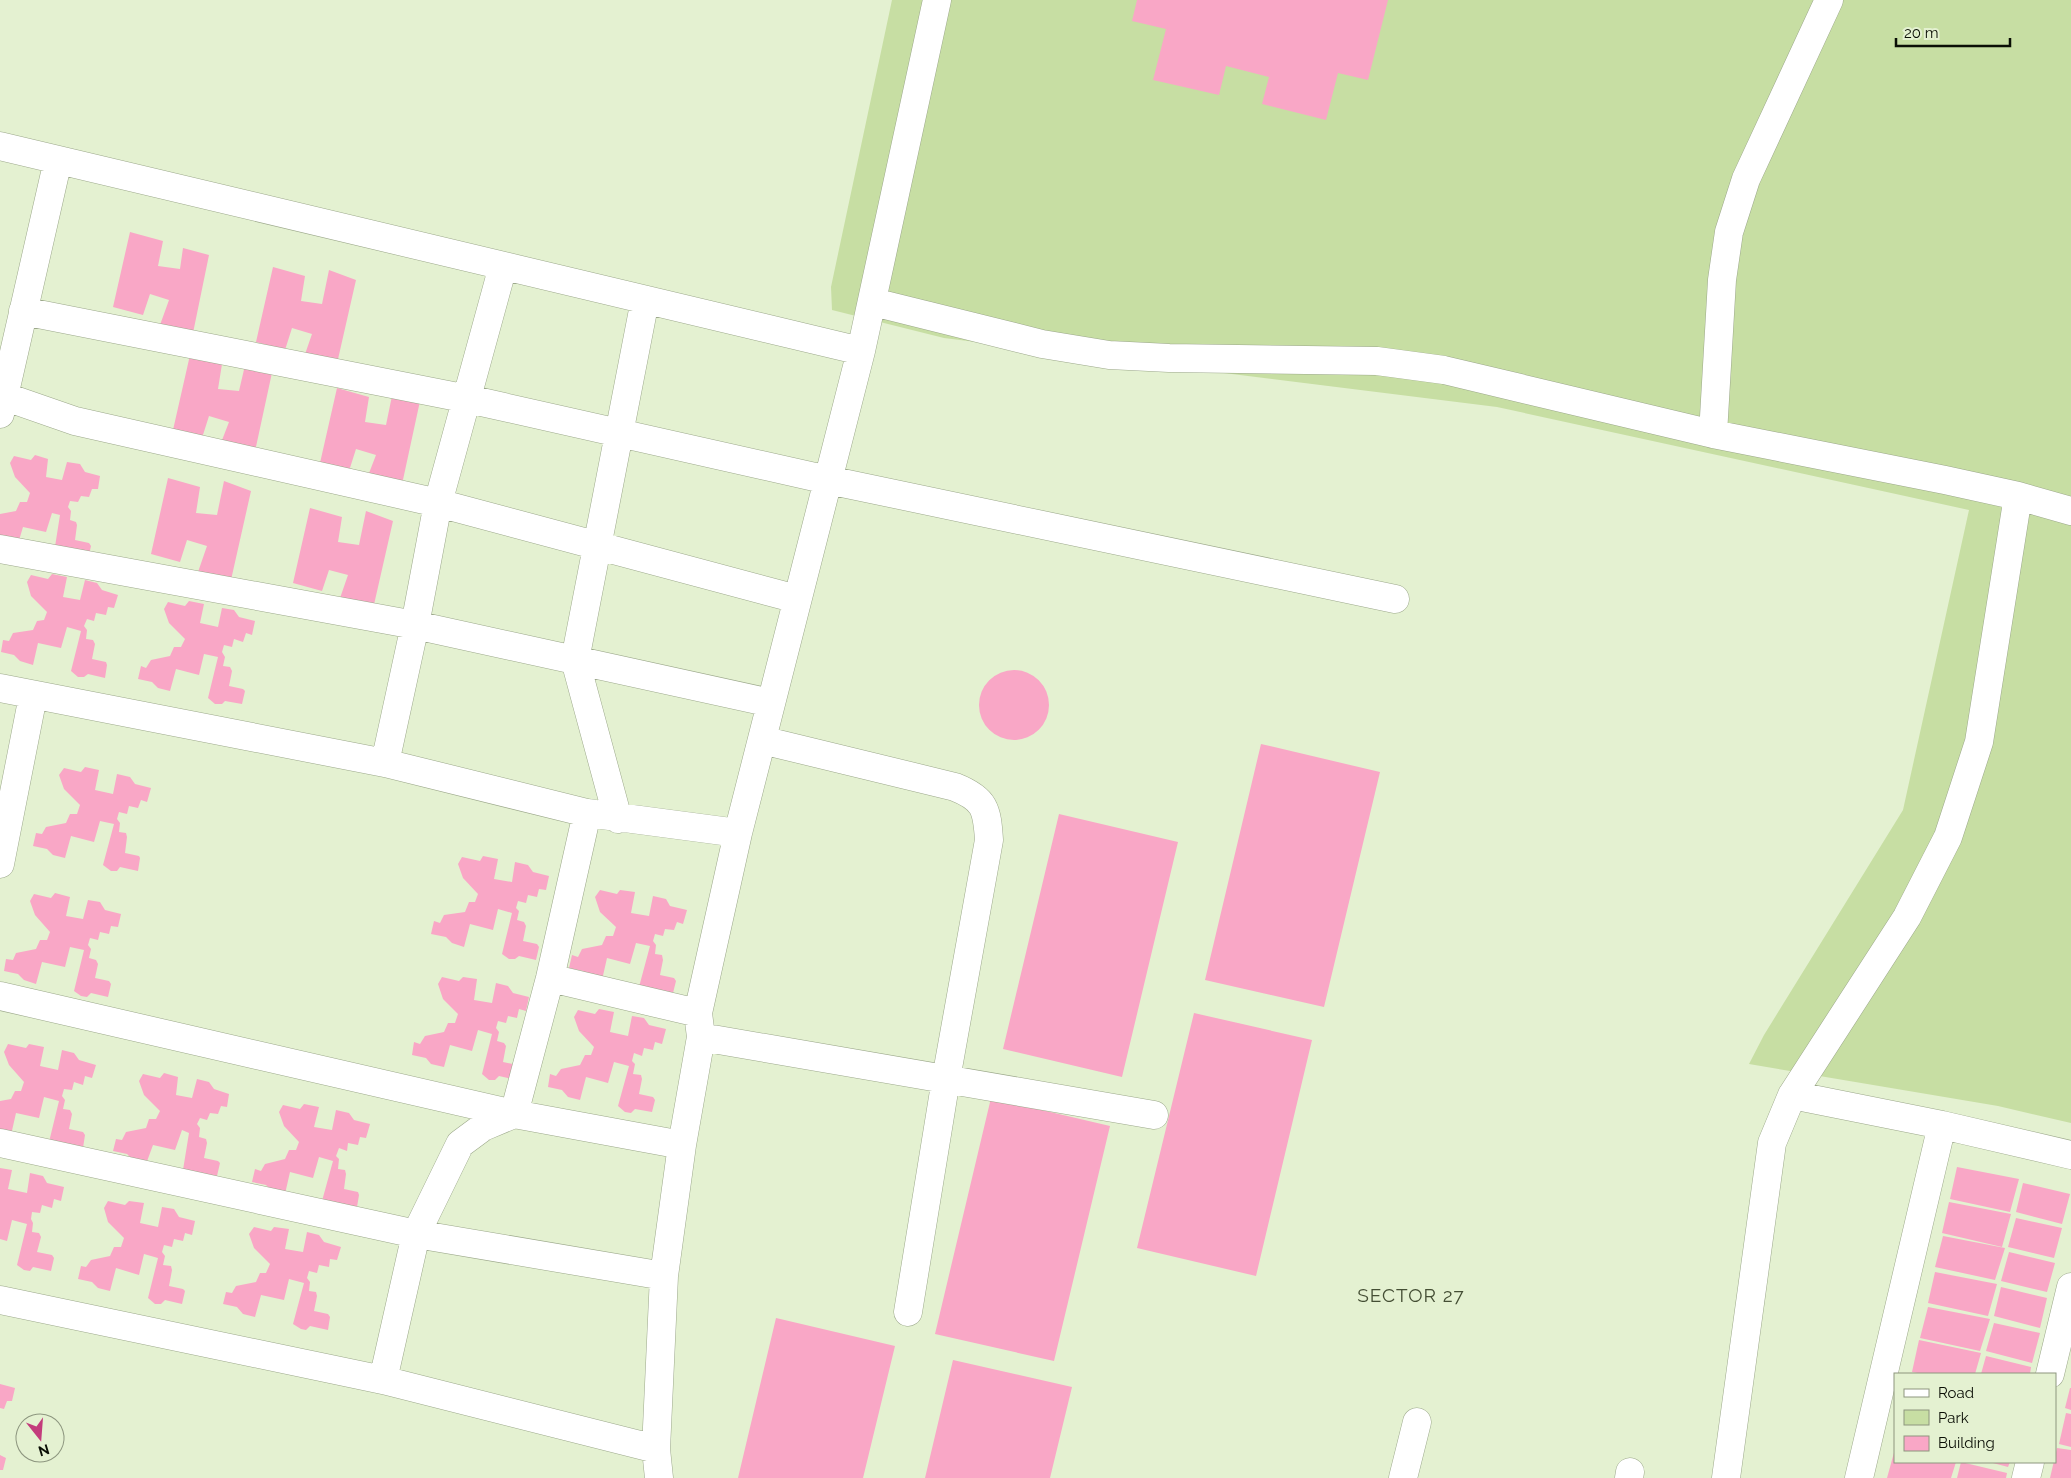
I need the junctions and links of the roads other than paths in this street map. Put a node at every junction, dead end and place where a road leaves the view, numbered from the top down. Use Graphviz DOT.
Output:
graph roads {
  1 [pos="937,0"];
  2 [pos="1829,0"];
  3 [pos="0,146"];
  4 [pos="58,160"];
  5 [pos="503,266"];
  6 [pos="645,300"];
  7 [pos="873,302"];
  8 [pos="23,311"];
  9 [pos="861,352"];
  10 [pos="468,399"];
  11 [pos="2,402"];
  12 [pos="618,432"];
  13 [pos="1713,434"];
  14 [pos="828,480"];
  15 [pos="2018,496"];
  16 [pos="438,503"];
  17 [pos="2071,511"];
  18 [pos="597,546"];
  19 [pos="0,549"];
  20 [pos="797,599"];
  21 [pos="1395,599"];
  22 [pos="416,626"];
  23 [pos="575,660"];
  24 [pos="0,688"];
  25 [pos="33,696"];
  26 [pos="771,703"];
  27 [pos="762,740"];
  28 [pos="385,763"];
  29 [pos="587,813"];
  30 [pos="618,819"];
  31 [pos="738,833"];
  32 [pos="1,855"];
  33 [pos="550,978"];
  34 [pos="0,996"];
  35 [pos="700,1025"];
  36 [pos="946,1079"];
  37 [pos="1792,1095"];
  38 [pos="514,1114"];
  39 [pos="1154,1115"];
  40 [pos="1942,1125"];
  41 [pos="0,1143"];
  42 [pos="682,1145"];
  43 [pos="2071,1155"];
  44 [pos="416,1234"];
  45 [pos="664,1276"];
  46 [pos="2071,1287"];
  47 [pos="0,1300"];
  48 [pos="908,1312"];
  49 [pos="2050,1373"];
  50 [pos="383,1380"];
  51 [pos="1417,1422"];
  52 [pos="656,1449"];
  53 [pos="2030,1463"];
  54 [pos="659,1478"];
  55 [pos="1403,1478"];
  56 [pos="1726,1478"];
  57 [pos="1859,1478"];
  58 [pos="2026,1478"];
  1 -- 7 [label="street"];
  2 -- 13 [label="street"];
  3 -- 4 [label="street"];
  4 -- 5 [label="street"];
  4 -- 8 [label="street"];
  5 -- 6 [label="street"];
  5 -- 10 [label="street"];
  6 -- 9 [label="street"];
  6 -- 12 [label="street"];
  7 -- 9 [label="street"];
  7 -- 13 [label="street"];
  8 -- 10 [label="street"];
  8 -- 11 [label="street"];
  9 -- 14 [label="street"];
  10 -- 12 [label="street"];
  10 -- 16 [label="street"];
  11 -- 16 [label="street"];
  12 -- 14 [label="street"];
  12 -- 18 [label="street"];
  13 -- 15 [label="street"];
  14 -- 20 [label="street"];
  14 -- 21 [label="street"];
  15 -- 17 [label="street"];
  15 -- 37 [label="street"];
  16 -- 18 [label="street"];
  16 -- 22 [label="street"];
  18 -- 20 [label="street"];
  18 -- 23 [label="street"];
  19 -- 22 [label="street"];
  20 -- 26 [label="street"];
  22 -- 23 [label="street"];
  22 -- 28 [label="street"];
  23 -- 26 [label="street"];
  23 -- 30 [label="street"];
  24 -- 25 [label="street"];
  25 -- 28 [label="street"];
  25 -- 32 [label="street"];
  26 -- 27 [label="street"];
  27 -- 31 [label="street"];
  27 -- 36 [label="street"];
  28 -- 29 [label="street"];
  29 -- 30 [label="street"];
  29 -- 33 [label="street"];
  30 -- 31 [label="street"];
  31 -- 35 [label="street"];
  33 -- 35 [label="street"];
  33 -- 38 [label="street"];
  34 -- 38 [label="street"];
  35 -- 36 [label="street"];
  35 -- 42 [label="street"];
  36 -- 39 [label="street"];
  36 -- 48 [label="street"];
  37 -- 40 [label="street"];
  37 -- 56 [label="street"];
  38 -- 42 [label="street"];
  38 -- 44 [label="street"];
  40 -- 43 [label="street"];
  40 -- 57 [label="street"];
  41 -- 44 [label="street"];
  42 -- 45 [label="street"];
  44 -- 45 [label="street"];
  44 -- 50 [label="street"];
  45 -- 52 [label="street"];
  46 -- 49 [label="street"];
  47 -- 50 [label="street"];
  50 -- 52 [label="street"];
  51 -- 55 [label="street"];
  52 -- 54 [label="street"];
  53 -- 58 [label="street"];
}
